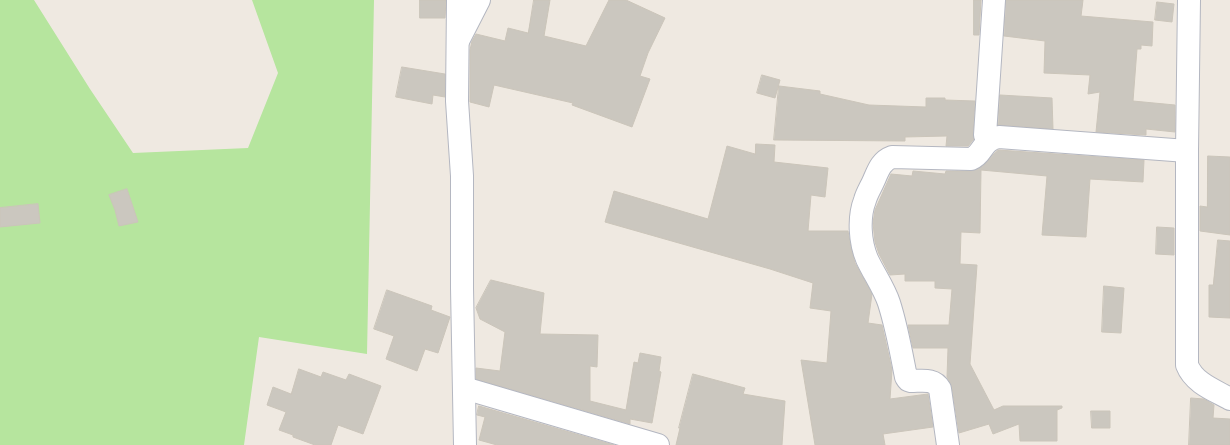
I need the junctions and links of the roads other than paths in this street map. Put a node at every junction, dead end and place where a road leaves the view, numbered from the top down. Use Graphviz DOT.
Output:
graph roads {
  1 [pos="458,0"];
  2 [pos="479,0"];
  3 [pos="994,0"];
  4 [pos="1189,0"];
  5 [pos="458,41"];
  6 [pos="988,140"];
  7 [pos="1187,151"];
  8 [pos="464,388"];
  9 [pos="1230,399"];
  10 [pos="465,445"];
  11 [pos="658,445"];
  12 [pos="948,445"];
  1 -- 5 [label="street"];
  2 -- 5 [label="street"];
  3 -- 6 [label="street"];
  4 -- 7 [label="street"];
  5 -- 8 [label="street"];
  6 -- 7 [label="street"];
  6 -- 12 [label="street"];
  7 -- 9 [label="street"];
  8 -- 10 [label="street"];
  8 -- 11 [label="street"];
}
